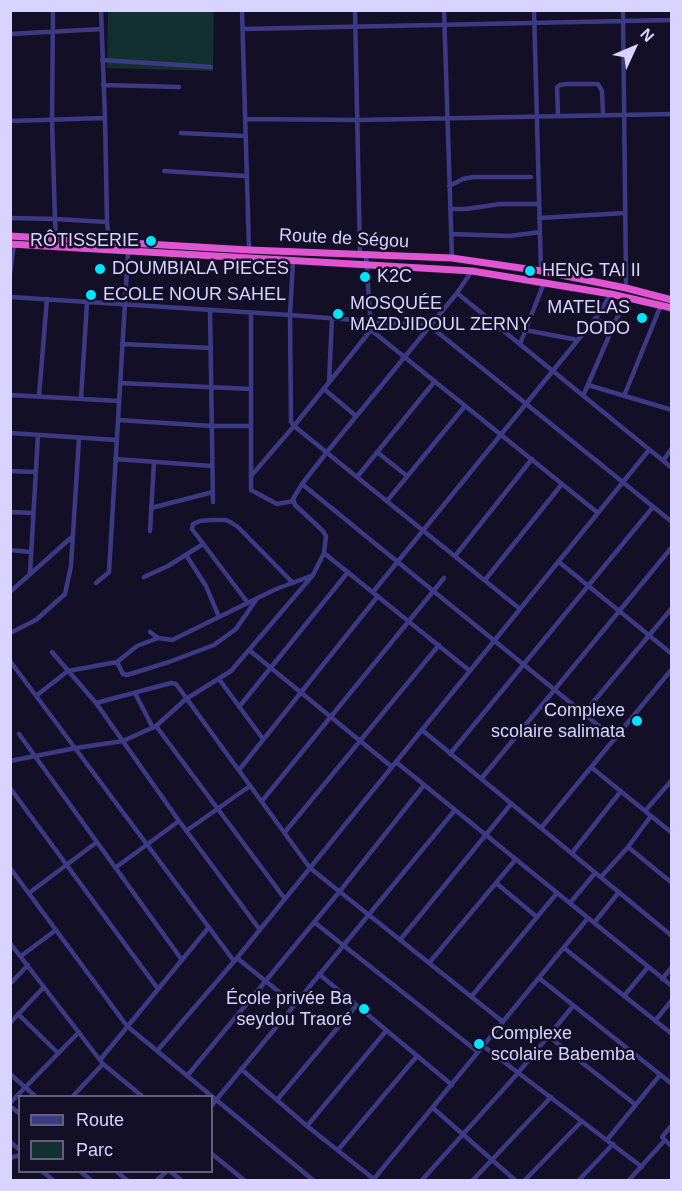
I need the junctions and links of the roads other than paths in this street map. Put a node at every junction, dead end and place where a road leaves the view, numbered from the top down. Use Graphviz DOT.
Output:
graph roads {
  1 [pos="54,10"];
  2 [pos="101,10"];
  3 [pos="242,10"];
  4 [pos="355,10"];
  5 [pos="444,10"];
  6 [pos="534,10"];
  7 [pos="623,10"];
  8 [pos="672,20"];
  9 [pos="623,21"];
  10 [pos="534,23"];
  11 [pos="444,25"];
  12 [pos="356,27"];
  13 [pos="102,29"];
  14 [pos="243,29"];
  15 [pos="54,30"];
  16 [pos="10,34"];
  17 [pos="102,60"];
  18 [pos="211,67"];
  19 [pos="103,85"];
  20 [pos="179,87"];
  21 [pos="672,114"];
  22 [pos="603,115"];
  23 [pos="624,115"];
  24 [pos="558,116"];
  25 [pos="537,117"];
  26 [pos="105,118"];
  27 [pos="447,118"];
  28 [pos="245,119"];
  29 [pos="52,120"];
  30 [pos="358,120"];
  31 [pos="10,121"];
  32 [pos="181,133"];
  33 [pos="245,136"];
  34 [pos="164,171"];
  35 [pos="246,176"];
  36 [pos="531,177"];
  37 [pos="449,186"];
  38 [pos="539,204"];
  39 [pos="450,209"];
  40 [pos="625,213"];
  41 [pos="539,218"];
  42 [pos="10,219"];
  43 [pos="55,219"];
  44 [pos="107,222"];
  45 [pos="540,232"];
  46 [pos="451,234"];
  47 [pos="10,236"];
  48 [pos="56,238"];
  49 [pos="109,241"];
  50 [pos="12,244"];
  51 [pos="249,250"];
  52 [pos="128,252"];
  53 [pos="363,255"];
  54 [pos="452,258"];
  55 [pos="293,261"];
  56 [pos="366,264"];
  57 [pos="472,271"];
  58 [pos="541,271"];
  59 [pos="10,274"];
  60 [pos="545,282"];
  61 [pos="626,282"];
  62 [pos="457,293"];
  63 [pos="611,294"];
  64 [pos="10,297"];
  65 [pos="626,297"];
  66 [pos="47,299"];
  67 [pos="672,300"];
  68 [pos="87,302"];
  69 [pos="124,304"];
  70 [pos="661,305"];
  71 [pos="672,308"];
  72 [pos="210,310"];
  73 [pos="251,313"];
  74 [pos="290,315"];
  75 [pos="332,318"];
  76 [pos="595,319"];
  77 [pos="372,322"];
  78 [pos="430,326"];
  79 [pos="613,327"];
  80 [pos="371,330"];
  81 [pos="525,330"];
  82 [pos="578,340"];
  83 [pos="122,344"];
  84 [pos="520,344"];
  85 [pos="211,348"];
  86 [pos="405,357"];
  87 [pos="553,371"];
  88 [pos="435,381"];
  89 [pos="120,383"];
  90 [pos="329,383"];
  91 [pos="588,385"];
  92 [pos="211,387"];
  93 [pos="251,389"];
  94 [pos="324,389"];
  95 [pos="10,395"];
  96 [pos="39,396"];
  97 [pos="583,396"];
  98 [pos="624,396"];
  99 [pos="81,399"];
  100 [pos="119,402"];
  101 [pos="526,404"];
  102 [pos="465,406"];
  103 [pos="671,410"];
  104 [pos="356,416"];
  105 [pos="118,420"];
  106 [pos="212,426"];
  107 [pos="251,426"];
  108 [pos="294,426"];
  109 [pos="10,433"];
  110 [pos="38,435"];
  111 [pos="501,435"];
  112 [pos="79,438"];
  113 [pos="116,440"];
  114 [pos="672,448"];
  115 [pos="649,450"];
  116 [pos="327,452"];
  117 [pos="377,452"];
  118 [pos="115,459"];
  119 [pos="532,459"];
  120 [pos="663,461"];
  121 [pos="154,462"];
  122 [pos="212,466"];
  123 [pos="672,468"];
  124 [pos="10,471"];
  125 [pos="36,472"];
  126 [pos="251,476"];
  127 [pos="407,476"];
  128 [pos="357,477"];
  129 [pos="622,483"];
  130 [pos="302,484"];
  131 [pos="562,484"];
  132 [pos="213,492"];
  133 [pos="294,501"];
  134 [pos="387,501"];
  135 [pos="213,502"];
  136 [pos="653,507"];
  137 [pos="151,508"];
  138 [pos="10,512"];
  139 [pos="33,513"];
  140 [pos="598,513"];
  141 [pos="672,522"];
  142 [pos="423,530"];
  143 [pos="150,531"];
  144 [pos="73,536"];
  145 [pos="203,544"];
  146 [pos="672,547"];
  147 [pos="10,550"];
  148 [pos="31,552"];
  149 [pos="324,553"];
  150 [pos="186,555"];
  151 [pos="455,556"];
  152 [pos="398,562"];
  153 [pos="559,562"];
  154 [pos="348,572"];
  155 [pos="30,573"];
  156 [pos="313,575"];
  157 [pos="144,577"];
  158 [pos="444,578"];
  159 [pos="485,580"];
  160 [pos="96,583"];
  161 [pos="293,583"];
  162 [pos="588,586"];
  163 [pos="12,589"];
  164 [pos="434,591"];
  165 [pos="373,592"];
  166 [pos="378,596"];
  167 [pos="258,598"];
  168 [pos="248,603"];
  169 [pos="672,608"];
  170 [pos="520,609"];
  171 [pos="619,611"];
  172 [pos="219,617"];
  173 [pos="409,621"];
  174 [pos="150,632"];
  175 [pos="10,633"];
  176 [pos="649,635"];
  177 [pos="158,638"];
  178 [pos="494,640"];
  179 [pos="439,645"];
  180 [pos="249,650"];
  181 [pos="52,652"];
  182 [pos="672,654"];
  183 [pos="10,661"];
  184 [pos="117,662"];
  185 [pos="524,664"];
  186 [pos="270,668"];
  187 [pos="672,669"];
  188 [pos="69,671"];
  189 [pos="470,671"];
  190 [pos="219,679"];
  191 [pos="554,689"];
  192 [pos="301,692"];
  193 [pos="135,693"];
  194 [pos="36,695"];
  195 [pos="186,699"];
  196 [pos="96,703"];
  197 [pos="239,707"];
  198 [pos="584,713"];
  199 [pos="331,717"];
  200 [pos="154,727"];
  201 [pos="422,730"];
  202 [pos="19,734"];
  203 [pos="615,738"];
  204 [pos="262,740"];
  205 [pos="123,741"];
  206 [pos="360,741"];
  207 [pos="76,748"];
  208 [pos="450,754"];
  209 [pos="34,756"];
  210 [pos="10,761"];
  211 [pos="394,764"];
  212 [pos="591,767"];
  213 [pos="239,770"];
  214 [pos="481,778"];
  215 [pos="671,782"];
  216 [pos="424,785"];
  217 [pos="250,786"];
  218 [pos="10,788"];
  219 [pos="621,791"];
  220 [pos="262,801"];
  221 [pos="511,804"];
  222 [pos="218,809"];
  223 [pos="455,810"];
  224 [pos="645,812"];
  225 [pos="651,816"];
  226 [pos="179,821"];
  227 [pos="541,828"];
  228 [pos="186,831"];
  229 [pos="285,832"];
  230 [pos="672,833"];
  231 [pos="486,835"];
  232 [pos="97,842"];
  233 [pos="147,844"];
  234 [pos="627,847"];
  235 [pos="572,853"];
  236 [pos="516,859"];
  237 [pos="67,865"];
  238 [pos="10,868"];
  239 [pos="115,868"];
  240 [pos="310,868"];
  241 [pos="595,873"];
  242 [pos="601,877"];
  243 [pos="496,883"];
  244 [pos="672,883"];
  245 [pos="340,891"];
  246 [pos="619,892"];
  247 [pos="29,893"];
  248 [pos="557,893"];
  249 [pos="285,899"];
  250 [pos="570,903"];
  251 [pos="369,914"];
  252 [pos="537,917"];
  253 [pos="588,918"];
  254 [pos="314,922"];
  255 [pos="594,923"];
  256 [pos="209,927"];
  257 [pos="56,930"];
  258 [pos="260,930"];
  259 [pos="672,936"];
  260 [pos="400,940"];
  261 [pos="10,943"];
  262 [pos="343,945"];
  263 [pos="564,948"];
  264 [pos="21,956"];
  265 [pos="182,960"];
  266 [pos="236,960"];
  267 [pos="429,963"];
  268 [pos="28,965"];
  269 [pos="672,967"];
  270 [pos="648,968"];
  271 [pos="319,974"];
  272 [pos="539,978"];
  273 [pos="662,979"];
  274 [pos="265,981"];
  275 [pos="10,984"];
  276 [pos="672,986"];
  277 [pos="44,987"];
  278 [pos="158,989"];
  279 [pos="624,996"];
  280 [pos="471,997"];
  281 [pos="672,1000"];
  282 [pos="294,1005"];
  283 [pos="573,1005"];
  284 [pos="356,1006"];
  285 [pos="18,1014"];
  286 [pos="655,1021"];
  287 [pos="503,1022"];
  288 [pos="10,1023"];
  289 [pos="127,1026"];
  290 [pos="386,1030"];
  291 [pos="79,1032"];
  292 [pos="672,1034"];
  293 [pos="548,1036"];
  294 [pos="483,1046"];
  295 [pos="157,1051"];
  296 [pos="478,1052"];
  297 [pos="58,1053"];
  298 [pos="417,1056"];
  299 [pos="102,1062"];
  300 [pos="241,1069"];
  301 [pos="518,1073"];
  302 [pos="10,1074"];
  303 [pos="660,1075"];
  304 [pos="187,1076"];
  305 [pos="672,1084"];
  306 [pos="452,1085"];
  307 [pos="26,1088"];
  308 [pos="79,1091"];
  309 [pos="19,1095"];
  310 [pos="34,1095"];
  311 [pos="75,1095"];
  312 [pos="84,1095"];
  313 [pos="141,1095"];
  314 [pos="210,1095"];
  315 [pos="551,1097"];
  316 [pos="213,1098"];
  317 [pos="216,1100"];
  318 [pos="277,1100"];
  319 [pos="213,1104"];
  320 [pos="636,1105"];
  321 [pos="433,1108"];
  322 [pos="582,1121"];
  323 [pos="672,1125"];
  324 [pos="307,1126"];
  325 [pos="463,1135"];
  326 [pos="607,1140"];
  327 [pos="665,1140"];
  328 [pos="613,1144"];
  329 [pos="672,1147"];
  330 [pos="338,1150"];
  331 [pos="213,1155"];
  332 [pos="492,1160"];
  333 [pos="642,1167"];
  334 [pos="244,1180"];
  335 [pos="313,1180"];
  336 [pos="375,1180"];
  337 [pos="422,1180"];
  338 [pos="473,1180"];
  339 [pos="515,1180"];
  340 [pos="525,1180"];
  341 [pos="579,1180"];
  342 [pos="630,1180"];
  1 -- 15 [label="street"];
  2 -- 13 [label="street"];
  3 -- 14 [label="street"];
  4 -- 12 [label="street"];
  5 -- 11 [label="street"];
  6 -- 10 [label="street"];
  7 -- 9 [label="street"];
  8 -- 9 [label="street"];
  9 -- 10 [label="street"];
  9 -- 23 [label="street"];
  10 -- 11 [label="street"];
  10 -- 25 [label="street"];
  11 -- 12 [label="street"];
  11 -- 27 [label="street"];
  12 -- 14 [label="street"];
  12 -- 30 [label="street"];
  13 -- 15 [label="street"];
  13 -- 17 [label="street"];
  14 -- 28 [label="street"];
  15 -- 16 [label="street"];
  15 -- 29 [label="street"];
  17 -- 18 [label="street"];
  17 -- 19 [label="street"];
  19 -- 20 [label="street"];
  19 -- 26 [label="street"];
  21 -- 23 [label="street"];
  22 -- 23 [label="street"];
  22 -- 24 [label="street"];
  22 -- 24 [label="street"];
  23 -- 40 [label="street"];
  24 -- 25 [label="street"];
  25 -- 27 [label="street"];
  25 -- 38 [label="street"];
  26 -- 29 [label="street"];
  26 -- 44 [label="street"];
  27 -- 30 [label="street"];
  27 -- 37 [label="street"];
  28 -- 30 [label="street"];
  28 -- 33 [label="street"];
  29 -- 31 [label="street"];
  29 -- 43 [label="street"];
  30 -- 53 [label="street"];
  32 -- 33 [label="street"];
  33 -- 35 [label="street"];
  34 -- 35 [label="street"];
  35 -- 51 [label="street"];
  36 -- 37 [label="street"];
  37 -- 39 [label="street"];
  38 -- 39 [label="street"];
  38 -- 41 [label="street"];
  39 -- 46 [label="street"];
  40 -- 41 [label="street"];
  40 -- 61 [label="street"];
  41 -- 45 [label="street"];
  42 -- 43 [label="street"];
  43 -- 44 [label="street"];
  43 -- 48 [label="street"];
  44 -- 49 [label="street"];
  45 -- 46 [label="street"];
  45 -- 58 [label="street"];
  46 -- 54 [label="street"];
  47 -- 48 [label="highway, Route de Ségou"];
  48 -- 49 [label="highway, Route de Ségou"];
  49 -- 51 [label="highway, Route de Ségou"];
  50 -- 52 [label="highway, Route de Ségou"];
  50 -- 59 [label="street"];
  51 -- 53 [label="highway, Route de Ségou"];
  52 -- 55 [label="highway, Route de Ségou"];
  52 -- 69 [label="street"];
  53 -- 54 [label="highway, Route de Ségou"];
  53 -- 56 [label="street"];
  54 -- 58 [label="highway, Route de Ségou"];
  55 -- 56 [label="highway, Route de Ségou"];
  55 -- 74 [label="street"];
  56 -- 57 [label="highway, Route de Ségou"];
  56 -- 77 [label="street"];
  57 -- 60 [label="highway, Route de Ségou"];
  57 -- 62 [label="street"];
  58 -- 67 [label="highway, Route de Ségou"];
  60 -- 63 [label="highway, Route de Ségou"];
  60 -- 81 [label="street"];
  62 -- 78 [label="street"];
  62 -- 84 [label="street"];
  63 -- 65 [label="highway, Route de Ségou"];
  63 -- 76 [label="street"];
  64 -- 66 [label="street"];
  65 -- 70 [label="highway, Route de Ségou"];
  65 -- 79 [label="street"];
  66 -- 68 [label="street"];
  66 -- 96 [label="street"];
  68 -- 69 [label="street"];
  68 -- 99 [label="street"];
  69 -- 72 [label="street"];
  69 -- 83 [label="street"];
  70 -- 71 [label="highway, Route de Ségou"];
  70 -- 98 [label="street"];
  72 -- 73 [label="street"];
  72 -- 85 [label="street"];
  73 -- 74 [label="street"];
  73 -- 93 [label="street"];
  74 -- 75 [label="street"];
  74 -- 108 [label="street"];
  75 -- 77 [label="street"];
  75 -- 90 [label="street"];
  76 -- 79 [label="street"];
  76 -- 82 [label="street"];
  77 -- 78 [label="street"];
  77 -- 80 [label="street"];
  78 -- 86 [label="street"];
  78 -- 101 [label="street"];
  79 -- 91 [label="street"];
  80 -- 86 [label="street"];
  80 -- 90 [label="street"];
  81 -- 82 [label="street"];
  81 -- 84 [label="street"];
  82 -- 87 [label="street"];
  83 -- 85 [label="street"];
  83 -- 89 [label="street"];
  84 -- 87 [label="street"];
  85 -- 92 [label="street"];
  86 -- 88 [label="street"];
  86 -- 104 [label="street"];
  87 -- 97 [label="street"];
  87 -- 101 [label="street"];
  88 -- 102 [label="street"];
  88 -- 117 [label="street"];
  89 -- 92 [label="street"];
  89 -- 100 [label="street"];
  90 -- 94 [label="street"];
  91 -- 97 [label="street"];
  91 -- 98 [label="street"];
  92 -- 93 [label="street"];
  92 -- 106 [label="street"];
  93 -- 107 [label="street"];
  94 -- 104 [label="street"];
  94 -- 108 [label="street"];
  95 -- 96 [label="street"];
  96 -- 99 [label="street"];
  97 -- 115 [label="street"];
  98 -- 103 [label="street"];
  99 -- 100 [label="street"];
  100 -- 105 [label="street"];
  101 -- 111 [label="street"];
  101 -- 129 [label="street"];
  102 -- 111 [label="street"];
  102 -- 127 [label="street"];
  104 -- 116 [label="street"];
  105 -- 106 [label="street"];
  105 -- 113 [label="street"];
  106 -- 107 [label="street"];
  106 -- 122 [label="street"];
  107 -- 126 [label="street"];
  108 -- 116 [label="street"];
  108 -- 126 [label="street"];
  109 -- 110 [label="street"];
  110 -- 112 [label="street"];
  110 -- 125 [label="street"];
  111 -- 119 [label="street"];
  111 -- 142 [label="street"];
  112 -- 113 [label="street"];
  112 -- 144 [label="street"];
  113 -- 118 [label="street"];
  114 -- 120 [label="street"];
  115 -- 120 [label="street"];
  115 -- 129 [label="street"];
  116 -- 128 [label="street"];
  116 -- 130 [label="street"];
  117 -- 127 [label="street"];
  117 -- 128 [label="street"];
  118 -- 121 [label="street"];
  118 -- 160 [label="street"];
  119 -- 131 [label="street"];
  119 -- 151 [label="street"];
  120 -- 123 [label="street"];
  121 -- 122 [label="street"];
  121 -- 137 [label="street"];
  122 -- 132 [label="street"];
  124 -- 125 [label="street"];
  125 -- 139 [label="street"];
  126 -- 133 [label="street"];
  127 -- 134 [label="street"];
  128 -- 134 [label="street"];
  129 -- 136 [label="street"];
  129 -- 140 [label="street"];
  130 -- 133 [label="street"];
  130 -- 152 [label="street"];
  131 -- 140 [label="street"];
  131 -- 159 [label="street"];
  132 -- 135 [label="street"];
  132 -- 137 [label="street"];
  133 -- 149 [label="street"];
  134 -- 142 [label="street"];
  136 -- 141 [label="street"];
  136 -- 162 [label="street"];
  137 -- 143 [label="street"];
  138 -- 139 [label="street"];
  139 -- 148 [label="street"];
  140 -- 153 [label="street"];
  142 -- 151 [label="street"];
  142 -- 152 [label="street"];
  144 -- 155 [label="street"];
  144 -- 175 [label="street"];
  145 -- 150 [label="street"];
  145 -- 161 [label="street"];
  145 -- 168 [label="street"];
  146 -- 171 [label="street"];
  147 -- 148 [label="street"];
  148 -- 155 [label="street"];
  149 -- 154 [label="street"];
  149 -- 156 [label="street"];
  150 -- 157 [label="street"];
  150 -- 172 [label="street"];
  151 -- 159 [label="street"];
  152 -- 164 [label="street"];
  152 -- 165 [label="street"];
  153 -- 162 [label="street"];
  153 -- 170 [label="street"];
  154 -- 165 [label="street"];
  154 -- 186 [label="street"];
  155 -- 163 [label="street"];
  156 -- 161 [label="street"];
  156 -- 180 [label="street"];
  158 -- 164 [label="street"];
  159 -- 170 [label="street"];
  161 -- 167 [label="street"];
  162 -- 171 [label="street"];
  162 -- 185 [label="street"];
  164 -- 173 [label="street"];
  164 -- 178 [label="street"];
  165 -- 166 [label="street"];
  166 -- 173 [label="street"];
  166 -- 192 [label="street"];
  167 -- 168 [label="street"];
  167 -- 184 [label="street"];
  168 -- 172 [label="street"];
  169 -- 176 [label="street"];
  170 -- 178 [label="street"];
  171 -- 176 [label="street"];
  171 -- 191 [label="street"];
  172 -- 177 [label="street"];
  173 -- 179 [label="street"];
  173 -- 199 [label="street"];
  174 -- 177 [label="street"];
  176 -- 182 [label="street"];
  176 -- 198 [label="street"];
  177 -- 184 [label="street"];
  178 -- 185 [label="street"];
  178 -- 189 [label="street"];
  179 -- 189 [label="street"];
  179 -- 206 [label="street"];
  180 -- 186 [label="street"];
  180 -- 190 [label="street"];
  181 -- 188 [label="street"];
  183 -- 194 [label="street"];
  184 -- 188 [label="street"];
  185 -- 191 [label="street"];
  185 -- 208 [label="street"];
  186 -- 192 [label="street"];
  186 -- 197 [label="street"];
  187 -- 203 [label="street"];
  188 -- 194 [label="street"];
  188 -- 196 [label="street"];
  189 -- 201 [label="street"];
  190 -- 195 [label="street"];
  190 -- 197 [label="street"];
  191 -- 198 [label="street"];
  191 -- 214 [label="street"];
  192 -- 199 [label="street"];
  192 -- 204 [label="street"];
  193 -- 195 [label="street"];
  193 -- 196 [label="street"];
  193 -- 200 [label="street"];
  194 -- 207 [label="street"];
  195 -- 200 [label="street"];
  195 -- 213 [label="street"];
  196 -- 205 [label="street"];
  197 -- 204 [label="street"];
  198 -- 203 [label="street"];
  199 -- 206 [label="street"];
  199 -- 220 [label="street"];
  200 -- 205 [label="street"];
  200 -- 222 [label="street"];
  201 -- 208 [label="street"];
  201 -- 211 [label="street"];
  202 -- 209 [label="street"];
  203 -- 212 [label="street"];
  204 -- 213 [label="street"];
  205 -- 207 [label="street"];
  205 -- 226 [label="street"];
  206 -- 211 [label="street"];
  206 -- 229 [label="street"];
  207 -- 209 [label="street"];
  207 -- 233 [label="street"];
  208 -- 214 [label="street"];
  209 -- 210 [label="street"];
  209 -- 232 [label="street"];
  211 -- 216 [label="street"];
  211 -- 240 [label="street"];
  212 -- 219 [label="street"];
  212 -- 227 [label="street"];
  213 -- 217 [label="street"];
  214 -- 221 [label="street"];
  215 -- 224 [label="street"];
  216 -- 223 [label="street"];
  216 -- 245 [label="street"];
  217 -- 220 [label="street"];
  217 -- 222 [label="street"];
  218 -- 237 [label="street"];
  219 -- 224 [label="street"];
  219 -- 235 [label="street"];
  220 -- 229 [label="street"];
  221 -- 227 [label="street"];
  221 -- 231 [label="street"];
  222 -- 228 [label="street"];
  222 -- 249 [label="street"];
  223 -- 231 [label="street"];
  223 -- 251 [label="street"];
  224 -- 225 [label="street"];
  225 -- 230 [label="street"];
  225 -- 234 [label="street"];
  226 -- 228 [label="street"];
  226 -- 233 [label="street"];
  227 -- 235 [label="street"];
  228 -- 258 [label="street"];
  229 -- 240 [label="street"];
  231 -- 236 [label="street"];
  231 -- 260 [label="street"];
  232 -- 237 [label="street"];
  232 -- 239 [label="street"];
  233 -- 239 [label="street"];
  233 -- 256 [label="street"];
  234 -- 242 [label="street"];
  234 -- 244 [label="street"];
  235 -- 241 [label="street"];
  236 -- 243 [label="street"];
  236 -- 248 [label="street"];
  237 -- 247 [label="street"];
  237 -- 278 [label="street"];
  238 -- 247 [label="street"];
  239 -- 265 [label="street"];
  240 -- 245 [label="street"];
  240 -- 249 [label="street"];
  241 -- 242 [label="street"];
  241 -- 250 [label="street"];
  242 -- 246 [label="street"];
  243 -- 252 [label="street"];
  243 -- 267 [label="street"];
  245 -- 251 [label="street"];
  245 -- 254 [label="street"];
  246 -- 255 [label="street"];
  246 -- 259 [label="street"];
  247 -- 257 [label="street"];
  248 -- 250 [label="street"];
  248 -- 252 [label="street"];
  249 -- 258 [label="street"];
  250 -- 253 [label="street"];
  251 -- 260 [label="street"];
  251 -- 262 [label="street"];
  252 -- 280 [label="street"];
  253 -- 255 [label="street"];
  253 -- 263 [label="street"];
  254 -- 262 [label="street"];
  254 -- 274 [label="street"];
  255 -- 270 [label="street"];
  256 -- 265 [label="street"];
  256 -- 266 [label="street"];
  257 -- 264 [label="street"];
  257 -- 289 [label="street"];
  258 -- 266 [label="street"];
  260 -- 267 [label="street"];
  261 -- 264 [label="street"];
  262 -- 271 [label="street"];
  262 -- 296 [label="street"];
  263 -- 272 [label="street"];
  263 -- 279 [label="street"];
  264 -- 268 [label="street"];
  265 -- 278 [label="street"];
  266 -- 274 [label="street"];
  266 -- 295 [label="street"];
  267 -- 280 [label="street"];
  268 -- 275 [label="street"];
  268 -- 277 [label="street"];
  269 -- 273 [label="street"];
  270 -- 273 [label="street"];
  270 -- 279 [label="street"];
  271 -- 282 [label="street"];
  271 -- 284 [label="street"];
  272 -- 283 [label="street"];
  272 -- 287 [label="street"];
  273 -- 276 [label="street"];
  274 -- 282 [label="street"];
  274 -- 304 [label="street"];
  277 -- 285 [label="street"];
  277 -- 291 [label="street"];
  278 -- 289 [label="street"];
  279 -- 286 [label="street"];
  280 -- 287 [label="street"];
  281 -- 286 [label="street"];
  282 -- 300 [label="street"];
  283 -- 293 [label="street"];
  283 -- 303 [label="street"];
  284 -- 290 [label="street"];
  284 -- 318 [label="street"];
  285 -- 288 [label="street"];
  285 -- 297 [label="street"];
  286 -- 292 [label="street"];
  287 -- 294 [label="street"];
  289 -- 295 [label="street"];
  289 -- 299 [label="street"];
  290 -- 298 [label="street"];
  290 -- 324 [label="street"];
  291 -- 297 [label="street"];
  291 -- 299 [label="street"];
  293 -- 301 [label="street"];
  293 -- 320 [label="street"];
  294 -- 296 [label="street"];
  294 -- 301 [label="street"];
  295 -- 304 [label="street"];
  296 -- 306 [label="street"];
  297 -- 307 [label="street"];
  298 -- 306 [label="street"];
  298 -- 330 [label="street"];
  299 -- 308 [label="street"];
  299 -- 313 [label="street"];
  300 -- 317 [label="street"];
  300 -- 318 [label="street"];
  301 -- 315 [label="street"];
  301 -- 325 [label="street"];
  302 -- 307 [label="street"];
  303 -- 305 [label="street"];
  303 -- 320 [label="street"];
  304 -- 314 [label="street"];
  306 -- 321 [label="street"];
  307 -- 309 [label="street"];
  307 -- 310 [label="street"];
  308 -- 311 [label="street"];
  308 -- 312 [label="street"];
  315 -- 322 [label="street"];
  315 -- 332 [label="street"];
  316 -- 317 [label="street"];
  317 -- 319 [label="street"];
  317 -- 335 [label="street"];
  318 -- 324 [label="street"];
  320 -- 326 [label="street"];
  321 -- 325 [label="street"];
  321 -- 336 [label="street"];
  322 -- 326 [label="street"];
  322 -- 340 [label="street"];
  323 -- 327 [label="street"];
  324 -- 330 [label="street"];
  325 -- 332 [label="street"];
  325 -- 337 [label="street"];
  326 -- 328 [label="street"];
  327 -- 329 [label="street"];
  327 -- 333 [label="street"];
  328 -- 333 [label="street"];
  328 -- 341 [label="street"];
  330 -- 336 [label="street"];
  331 -- 334 [label="street"];
  332 -- 338 [label="street"];
  332 -- 339 [label="street"];
  333 -- 342 [label="street"];
}
